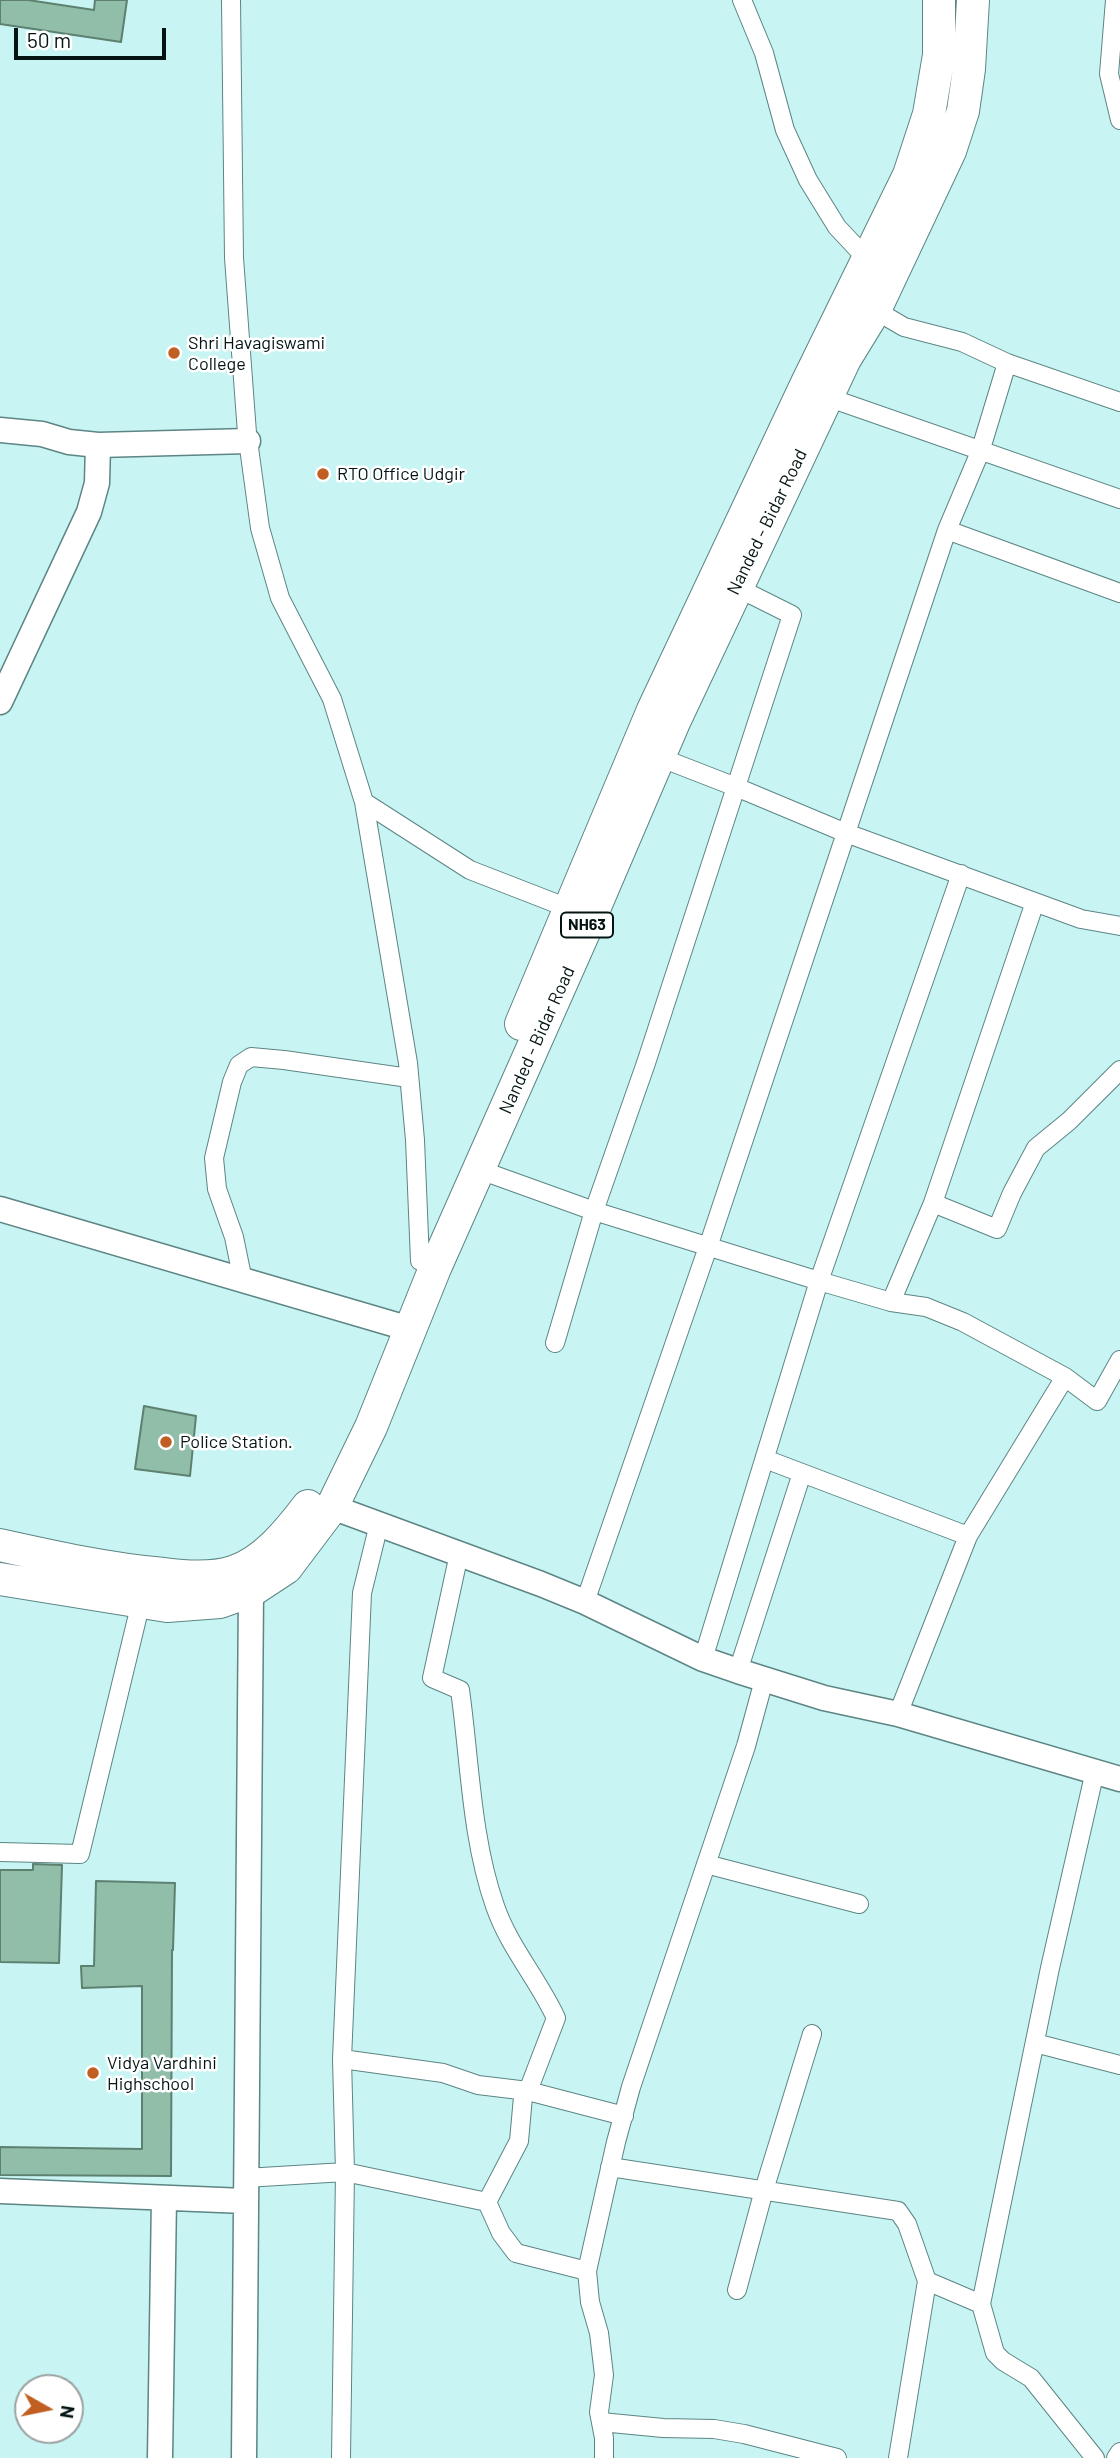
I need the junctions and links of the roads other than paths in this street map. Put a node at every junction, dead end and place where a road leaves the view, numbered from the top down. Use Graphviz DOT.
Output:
graph roads {
  1 [pos="231,0"];
  2 [pos="742,0"];
  3 [pos="939,0"];
  4 [pos="973,0"];
  5 [pos="1115,0"];
  6 [pos="1120,120"];
  7 [pos="879,265"];
  8 [pos="875,310"];
  9 [pos="1007,363"];
  10 [pos="827,397"];
  11 [pos="1120,402"];
  12 [pos="0,430"];
  13 [pos="248,441"];
  14 [pos="98,445"];
  15 [pos="980,452"];
  16 [pos="1120,499"];
  17 [pos="947,530"];
  18 [pos="736,587"];
  19 [pos="1120,593"];
  20 [pos="0,702"];
  21 [pos="647,753"];
  22 [pos="736,787"];
  23 [pos="364,802"];
  24 [pos="846,834"];
  25 [pos="961,874"];
  26 [pos="1035,902"];
  27 [pos="578,916"];
  28 [pos="1120,926"];
  29 [pos="1117,1078"];
  30 [pos="409,1079"];
  31 [pos="480,1170"];
  32 [pos="933,1203"];
  33 [pos="0,1209"];
  34 [pos="594,1211"];
  35 [pos="708,1247"];
  36 [pos="420,1261"];
  37 [pos="243,1281"];
  38 [pos="819,1281"];
  39 [pos="891,1302"];
  40 [pos="402,1327"];
  41 [pos="555,1343"];
  42 [pos="1120,1360"];
  43 [pos="1065,1377"];
  44 [pos="765,1460"];
  45 [pos="802,1474"];
  46 [pos="332,1507"];
  47 [pos="379,1524"];
  48 [pos="968,1536"];
  49 [pos="0,1545"];
  50 [pos="459,1554"];
  51 [pos="0,1579"];
  52 [pos="251,1591"];
  53 [pos="141,1602"];
  54 [pos="585,1602"];
  55 [pos="703,1659"];
  56 [pos="738,1671"];
  57 [pos="764,1679"];
  58 [pos="898,1714"];
  59 [pos="1095,1771"];
  60 [pos="1120,1779"];
  61 [pos="0,1852"];
  62 [pos="706,1864"];
  63 [pos="859,1904"];
  64 [pos="812,2034"];
  65 [pos="1035,2043"];
  66 [pos="342,2059"];
  67 [pos="1120,2065"];
  68 [pos="528,2091"];
  69 [pos="624,2116"];
  70 [pos="610,2167"];
  71 [pos="345,2172"];
  72 [pos="245,2190"];
  73 [pos="764,2190"];
  74 [pos="0,2191"];
  75 [pos="164,2198"];
  76 [pos="487,2202"];
  77 [pos="587,2271"];
  78 [pos="927,2281"];
  79 [pos="737,2290"];
  80 [pos="981,2304"];
  81 [pos="601,2422"];
  82 [pos="1120,2452"];
  83 [pos="160,2458"];
  84 [pos="244,2458"];
  85 [pos="341,2458"];
  86 [pos="604,2458"];
  87 [pos="837,2458"];
  88 [pos="898,2458"];
  89 [pos="1095,2458"];
  90 [pos="1116,2458"];
  1 -- 13 [label="street"];
  2 -- 7 [label="street"];
  3 -- 7 [label="highway, Nanded - Bidar Road / NH63"];
  4 -- 7 [label="highway, Nanded - Bidar Road / NH63"];
  5 -- 6 [label="street"];
  7 -- 8 [label="highway, Nanded - Bidar Road / NH63"];
  7 -- 21 [label="highway, Nanded - Bidar Road / NH63"];
  8 -- 9 [label="street"];
  8 -- 10 [label="highway, Nanded - Bidar Road / NH63"];
  9 -- 11 [label="street"];
  9 -- 15 [label="street"];
  10 -- 15 [label="street"];
  10 -- 18 [label="highway, Nanded - Bidar Road / NH63"];
  12 -- 14 [label="street"];
  13 -- 14 [label="street"];
  13 -- 23 [label="street"];
  14 -- 20 [label="street"];
  15 -- 16 [label="street"];
  15 -- 17 [label="street"];
  17 -- 19 [label="street"];
  17 -- 24 [label="street"];
  18 -- 21 [label="highway, Nanded - Bidar Road / NH63"];
  18 -- 22 [label="street"];
  21 -- 22 [label="street"];
  21 -- 27 [label="highway, Nanded - Bidar Road / NH63"];
  22 -- 24 [label="street"];
  22 -- 34 [label="street"];
  23 -- 27 [label="street"];
  23 -- 30 [label="street"];
  24 -- 25 [label="street"];
  24 -- 35 [label="street"];
  25 -- 26 [label="street"];
  25 -- 38 [label="street"];
  26 -- 28 [label="street"];
  26 -- 32 [label="street"];
  27 -- 31 [label="highway, Nanded - Bidar Road / NH63"];
  27 -- 36 [label="highway, Nanded - Bidar Road / NH63"];
  29 -- 32 [label="street"];
  30 -- 36 [label="street"];
  30 -- 37 [label="street"];
  31 -- 34 [label="street"];
  31 -- 40 [label="highway, Nanded - Bidar Road / NH63"];
  32 -- 39 [label="street"];
  33 -- 37 [label="street"];
  34 -- 35 [label="street"];
  34 -- 41 [label="street"];
  35 -- 38 [label="street"];
  35 -- 54 [label="street"];
  36 -- 40 [label="highway, Nanded - Bidar Road / NH63"];
  37 -- 40 [label="street"];
  38 -- 39 [label="street"];
  38 -- 44 [label="street"];
  39 -- 43 [label="street"];
  40 -- 46 [label="highway, Nanded - Bidar Road / NH63"];
  40 -- 49 [label="highway, Nanded - Bidar Road / NH63"];
  42 -- 43 [label="street"];
  43 -- 48 [label="street"];
  44 -- 45 [label="street"];
  44 -- 55 [label="street"];
  45 -- 48 [label="street"];
  45 -- 56 [label="street"];
  46 -- 47 [label="street"];
  46 -- 52 [label="highway, Nanded - Bidar Road / NH63"];
  47 -- 50 [label="street"];
  47 -- 66 [label="street"];
  48 -- 58 [label="street"];
  50 -- 54 [label="street"];
  50 -- 68 [label="street"];
  51 -- 53 [label="highway, Nanded - Bidar Road / NH63"];
  52 -- 53 [label="highway, Nanded - Bidar Road / NH63"];
  52 -- 72 [label="street"];
  53 -- 61 [label="street"];
  54 -- 55 [label="street"];
  55 -- 56 [label="street"];
  56 -- 57 [label="street"];
  57 -- 58 [label="street"];
  57 -- 62 [label="street"];
  58 -- 59 [label="street"];
  59 -- 60 [label="street"];
  59 -- 65 [label="street"];
  62 -- 63 [label="street"];
  62 -- 69 [label="street"];
  64 -- 73 [label="street"];
  65 -- 67 [label="street"];
  65 -- 80 [label="street"];
  66 -- 68 [label="street"];
  66 -- 71 [label="street"];
  68 -- 69 [label="street"];
  68 -- 76 [label="street"];
  69 -- 70 [label="street"];
  70 -- 73 [label="street"];
  70 -- 77 [label="street"];
  71 -- 72 [label="street"];
  71 -- 76 [label="street"];
  71 -- 85 [label="street"];
  72 -- 75 [label="street"];
  72 -- 84 [label="street"];
  73 -- 78 [label="street"];
  73 -- 79 [label="street"];
  74 -- 75 [label="street"];
  75 -- 83 [label="street"];
  76 -- 77 [label="street"];
  77 -- 81 [label="street"];
  78 -- 80 [label="street"];
  78 -- 88 [label="street"];
  80 -- 89 [label="street"];
  81 -- 86 [label="street"];
  81 -- 87 [label="street"];
  82 -- 90 [label="street"];
}
